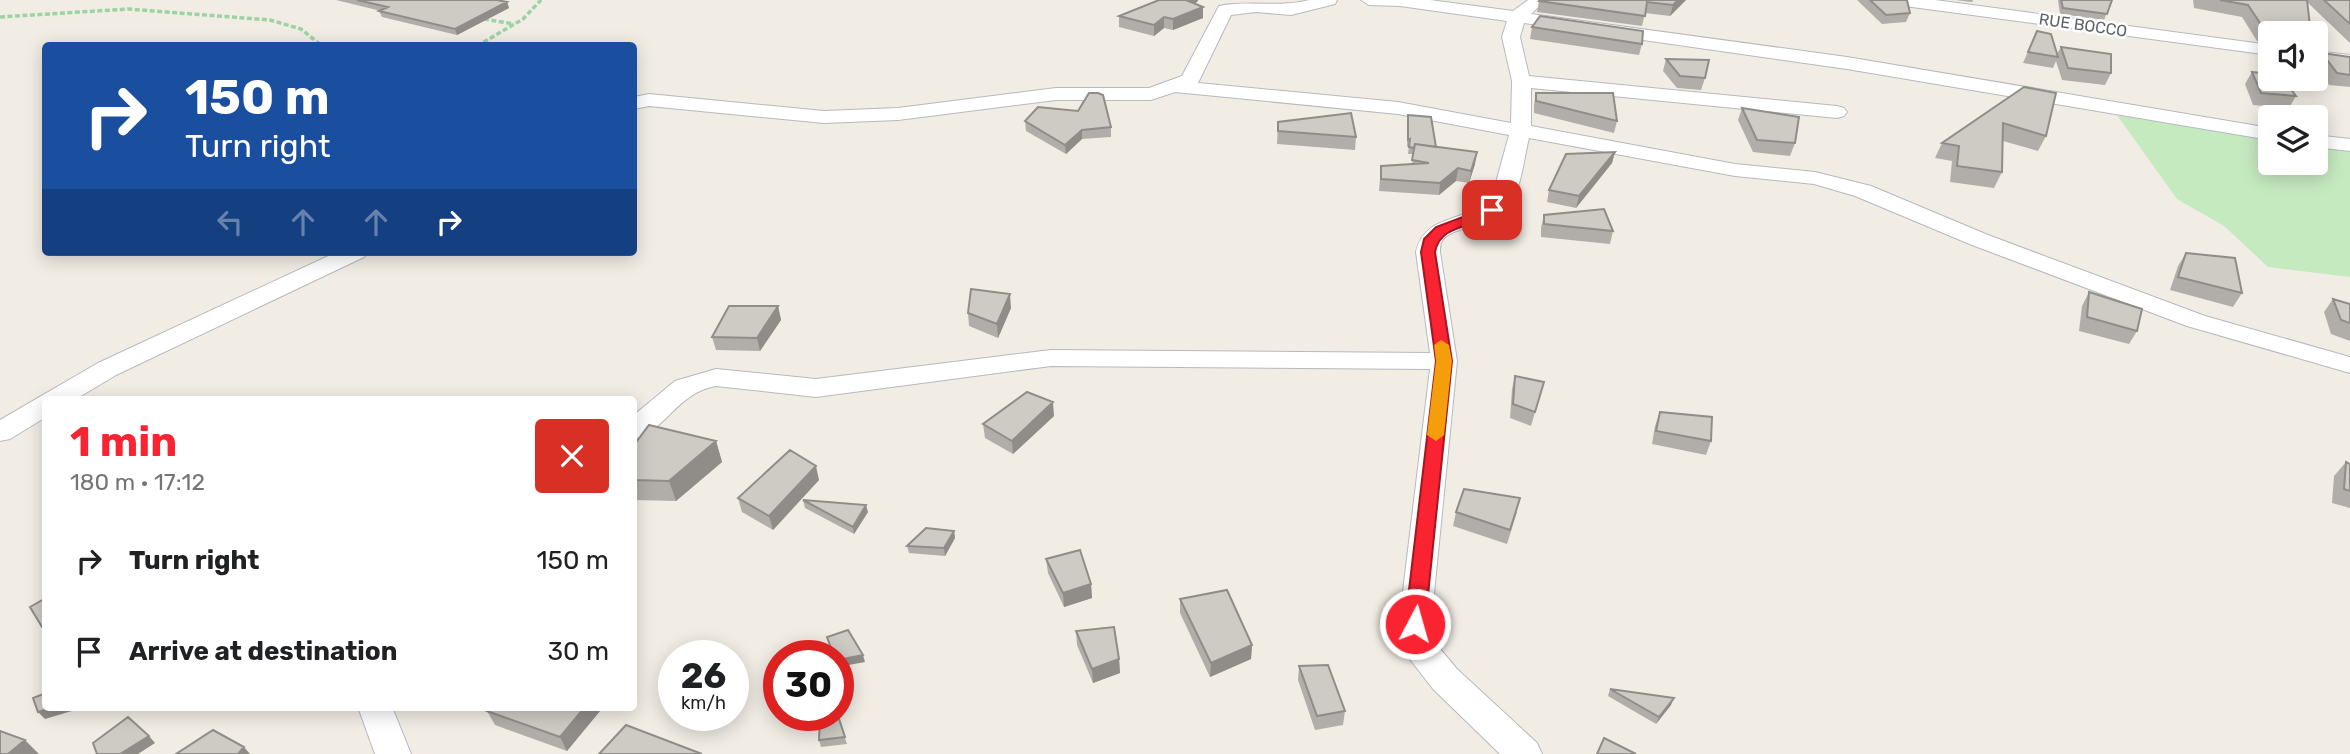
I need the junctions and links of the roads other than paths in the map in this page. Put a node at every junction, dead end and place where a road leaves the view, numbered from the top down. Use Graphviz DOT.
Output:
graph roads {
  1 [pos="1329,0"];
  2 [pos="1369,0"];
  3 [pos="1538,0"];
  4 [pos="1897,0"];
  5 [pos="1517,17"];
  6 [pos="2258,48"];
  7 [pos="2328,58"];
  8 [pos="2350,61"];
  9 [pos="1521,81"];
  10 [pos="1173,86"];
  11 [pos="637,102"];
  12 [pos="1837,111"];
  13 [pos="1521,129"];
  14 [pos="2258,132"];
  15 [pos="2328,142"];
  16 [pos="2350,145"];
  17 [pos="347,256"];
  18 [pos="1444,361"];
  19 [pos="2350,365"];
  20 [pos="61,396"];
  21 [pos="42,407"];
  22 [pos="637,427"];
  23 [pos="0,432"];
  24 [pos="377,711"];
  25 [pos="393,754"];
  26 [pos="1524,754"];
  1 -- 10 [label="street"];
  2 -- 5 [label="street"];
  3 -- 5 [label="street"];
  4 -- 6 [label="street, RUE BOCCO"];
  5 -- 9 [label="street"];
  5 -- 14 [label="street"];
  7 -- 8 [label="street"];
  9 -- 12 [label="street"];
  9 -- 13 [label="street"];
  10 -- 11 [label="street"];
  10 -- 13 [label="street"];
  13 -- 18 [label="street"];
  13 -- 19 [label="street"];
  15 -- 16 [label="street"];
  17 -- 20 [label="street"];
  18 -- 22 [label="street"];
  18 -- 26 [label="street"];
  21 -- 23 [label="street"];
  24 -- 25 [label="street"];
}
